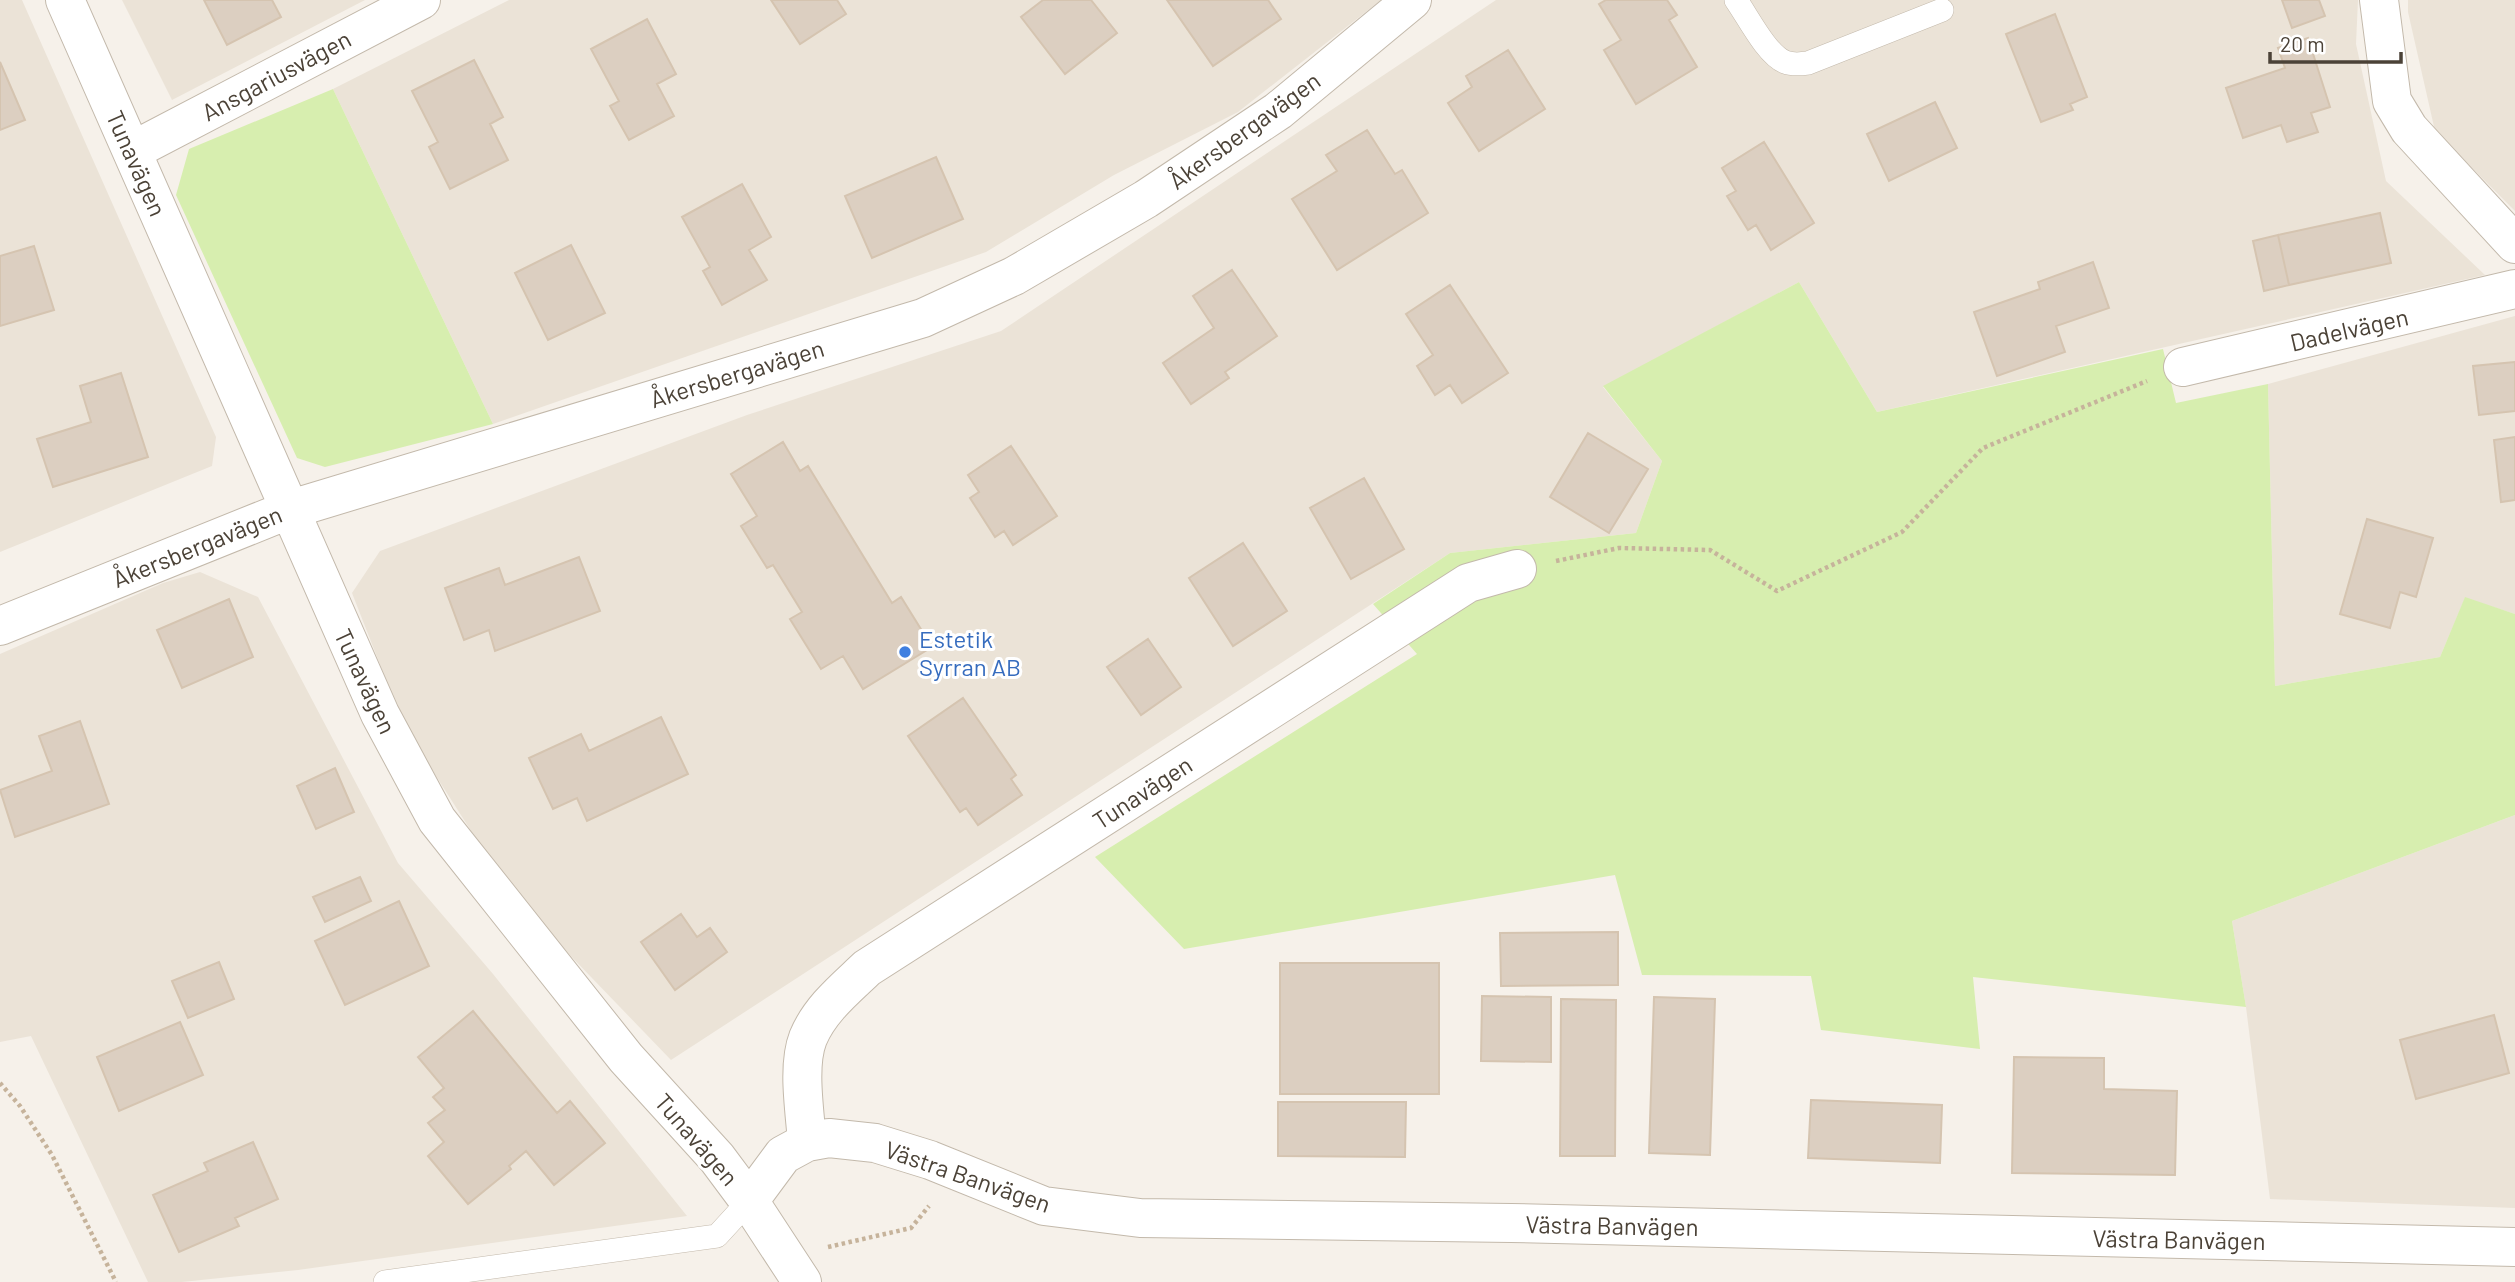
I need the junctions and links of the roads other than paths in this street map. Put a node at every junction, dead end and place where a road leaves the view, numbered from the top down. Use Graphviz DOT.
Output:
graph roads {
  1 [pos="65,0"];
  2 [pos="421,0"];
  3 [pos="1412,0"];
  4 [pos="1737,0"];
  5 [pos="2379,0"];
  6 [pos="1942,10"];
  7 [pos="132,151"];
  8 [pos="2515,243"];
  9 [pos="2515,289"];
  10 [pos="2183,366"];
  11 [pos="288,510"];
  12 [pos="1517,569"];
  13 [pos="0,626"];
  14 [pos="807,1142"];
  15 [pos="749,1201"];
  16 [pos="2515,1247"];
  17 [pos="794,1269"];
  18 [pos="385,1282"];
  1 -- 7 [label="street, Tunavägen"];
  2 -- 7 [label="street, Ansgariusvägen"];
  3 -- 11 [label="street, Åkersbergavägen"];
  4 -- 6 [label="lane"];
  5 -- 8 [label="street"];
  7 -- 11 [label="street, Tunavägen"];
  9 -- 10 [label="street, Dadelvägen"];
  11 -- 13 [label="street, Åkersbergavägen"];
  11 -- 15 [label="street, Tunavägen"];
  12 -- 14 [label="street, Tunavägen"];
  14 -- 15 [label="street, Västra Banvägen"];
  14 -- 16 [label="street, Västra Banvägen"];
  15 -- 17 [label="street, Tunavägen"];
  15 -- 18 [label="lane"];
}
